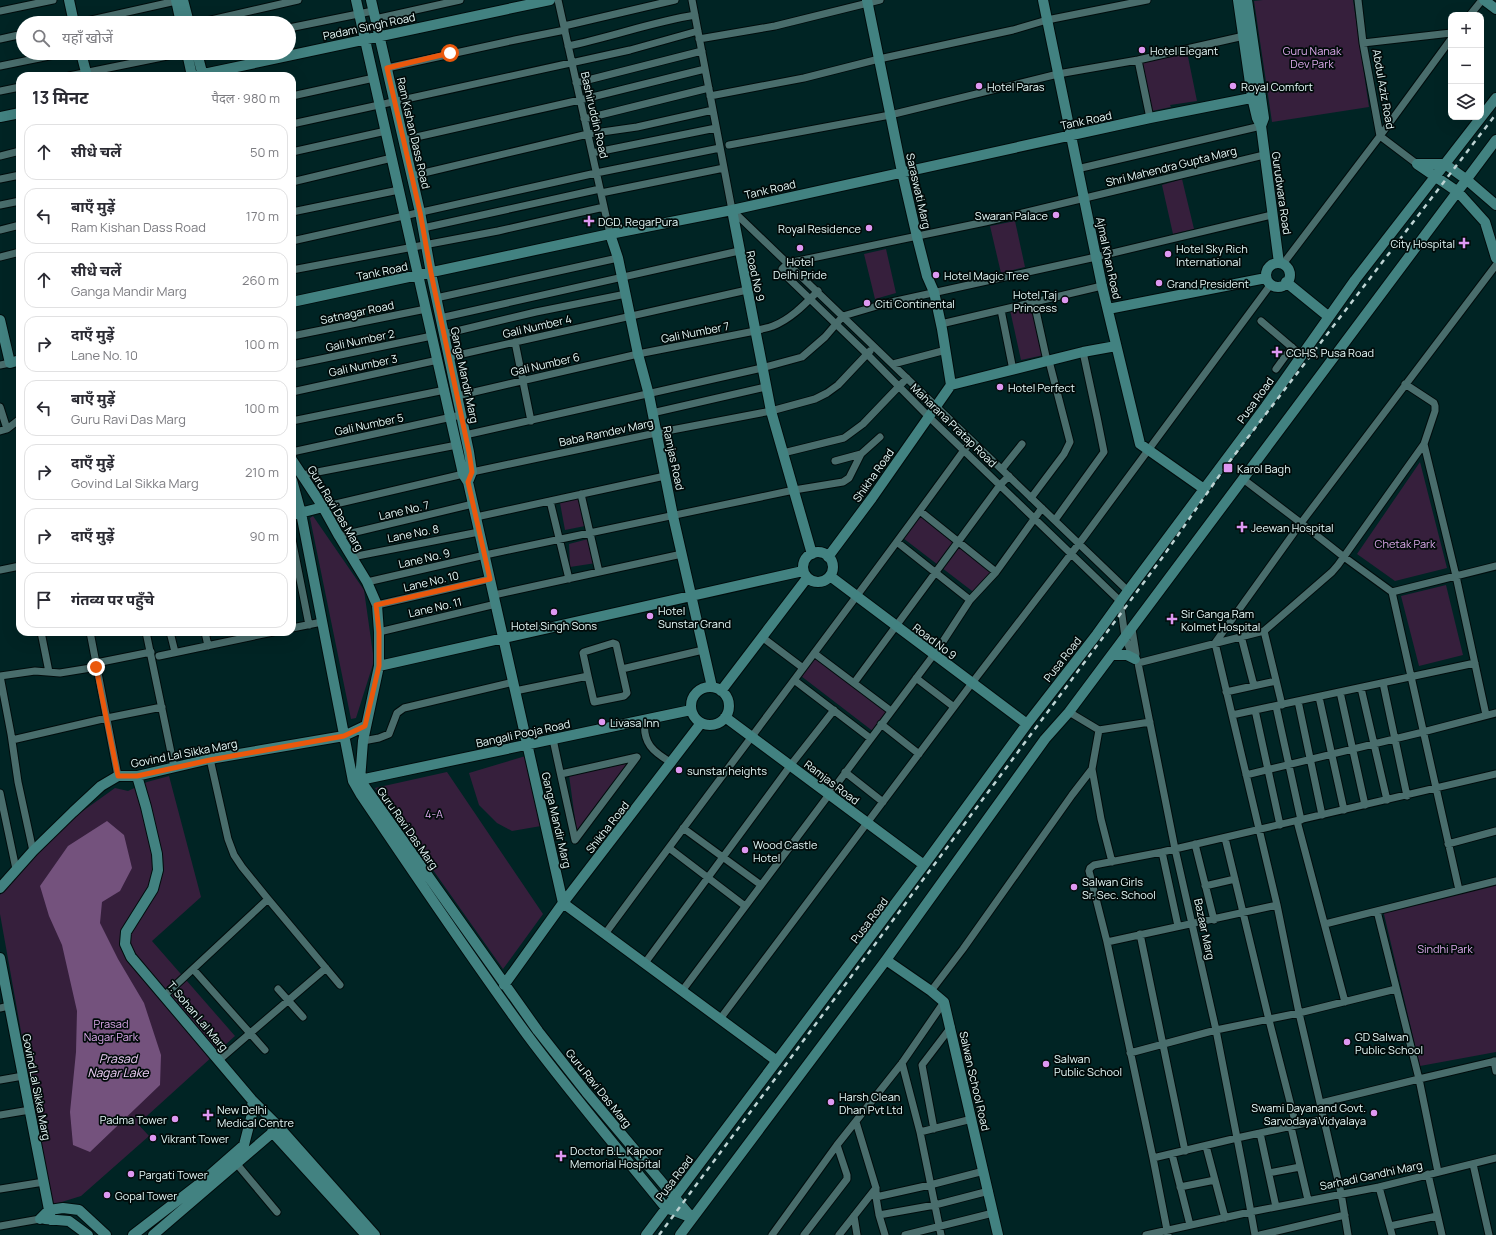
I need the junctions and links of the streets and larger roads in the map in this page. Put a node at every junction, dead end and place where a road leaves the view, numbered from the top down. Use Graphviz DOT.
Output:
graph roads {
  1 [pos="53,0"];
  2 [pos="69,0"];
  3 [pos="178,0"];
  4 [pos="298,0"];
  5 [pos="356,0"];
  6 [pos="371,0"];
  7 [pos="460,0"];
  8 [pos="550,0"];
  9 [pos="558,0"];
  10 [pos="675,0"];
  11 [pos="692,0"];
  12 [pos="880,0"];
  13 [pos="1043,0"];
  14 [pos="1147,0"];
  15 [pos="1238,0"];
  16 [pos="1247,0"];
  17 [pos="1358,0"];
  18 [pos="1483,0"];
  19 [pos="867,2"];
  20 [pos="1126,2"];
  21 [pos="1496,9"];
  22 [pos="0,11"];
  23 [pos="1473,12"];
  24 [pos="359,14"];
  25 [pos="374,15"];
  26 [pos="695,15"];
  27 [pos="72,16"];
  28 [pos="108,16"];
  29 [pos="180,16"];
  30 [pos="186,16"];
  31 [pos="228,16"];
  32 [pos="1047,20"];
  33 [pos="296,27"];
  34 [pos="564,28"];
  35 [pos="698,32"];
  36 [pos="1448,33"];
  37 [pos="16,36"];
  38 [pos="380,36"];
  39 [pos="1244,36"];
  40 [pos="0,39"];
  41 [pos="365,40"];
  42 [pos="700,40"];
  43 [pos="1364,43"];
  44 [pos="1448,43"];
  45 [pos="568,46"];
  46 [pos="702,51"];
  47 [pos="296,54"];
  48 [pos="879,59"];
  49 [pos="30,60"];
  50 [pos="83,60"];
  51 [pos="150,60"];
  52 [pos="190,60"];
  53 [pos="197,60"];
  54 [pos="270,60"];
  55 [pos="1138,60"];
  56 [pos="572,64"];
  57 [pos="0,66"];
  58 [pos="387,68"];
  59 [pos="705,69"];
  60 [pos="86,72"];
  61 [pos="95,72"];
  62 [pos="196,72"];
  63 [pos="198,72"];
  64 [pos="212,72"];
  65 [pos="1058,74"];
  66 [pos="374,78"];
  67 [pos="576,83"];
  68 [pos="16,88"];
  69 [pos="709,88"];
  70 [pos="0,91"];
  71 [pos="296,95"];
  72 [pos="710,96"];
  73 [pos="1257,97"];
  74 [pos="1496,98"];
  75 [pos="580,100"];
  76 [pos="395,103"];
  77 [pos="380,106"];
  78 [pos="713,110"];
  79 [pos="16,114"];
  80 [pos="890,115"];
  81 [pos="0,117"];
  82 [pos="1150,118"];
  83 [pos="584,119"];
  84 [pos="296,123"];
  85 [pos="1260,126"];
  86 [pos="716,128"];
  87 [pos="386,131"];
  88 [pos="588,134"];
  89 [pos="1070,136"];
  90 [pos="1380,136"];
  91 [pos="403,140"];
  92 [pos="1496,140"];
  93 [pos="729,145"];
  94 [pos="720,148"];
  95 [pos="296,151"];
  96 [pos="16,152"];
  97 [pos="592,153"];
  98 [pos="1264,155"];
  99 [pos="0,156"];
  100 [pos="392,158"];
  101 [pos="1417,164"];
  102 [pos="1445,164"];
  103 [pos="724,168"];
  104 [pos="1077,169"];
  105 [pos="902,172"];
  106 [pos="596,173"];
  107 [pos="16,176"];
  108 [pos="411,176"];
  109 [pos="1435,177"];
  110 [pos="0,179"];
  111 [pos="1467,180"];
  112 [pos="296,181"];
  113 [pos="399,190"];
  114 [pos="600,191"];
  115 [pos="1458,192"];
  116 [pos="1083,199"];
  117 [pos="16,202"];
  118 [pos="0,205"];
  119 [pos="1496,205"];
  120 [pos="604,207"];
  121 [pos="732,210"];
  122 [pos="296,211"];
  123 [pos="420,212"];
  124 [pos="405,215"];
  125 [pos="1272,215"];
  126 [pos="16,226"];
  127 [pos="423,228"];
  128 [pos="0,230"];
  129 [pos="610,234"];
  130 [pos="917,237"];
  131 [pos="296,240"];
  132 [pos="426,244"];
  133 [pos="412,247"];
  134 [pos="739,251"];
  135 [pos="16,253"];
  136 [pos="0,257"];
  137 [pos="1096,257"];
  138 [pos="618,258"];
  139 [pos="1496,258"];
  140 [pos="788,263"];
  141 [pos="1281,263"];
  142 [pos="1496,264"];
  143 [pos="296,269"];
  144 [pos="431,273"];
  145 [pos="418,275"];
  146 [pos="622,277"];
  147 [pos="1268,281"];
  148 [pos="1286,282"];
  149 [pos="1102,286"];
  150 [pos="747,290"];
  151 [pos="818,291"];
  152 [pos="934,292"];
  153 [pos="626,294"];
  154 [pos="436,298"];
  155 [pos="810,299"];
  156 [pos="296,301"];
  157 [pos="1034,302"];
  158 [pos="426,309"];
  159 [pos="1108,309"];
  160 [pos="1001,310"];
  161 [pos="631,315"];
  162 [pos="843,316"];
  163 [pos="440,318"];
  164 [pos="1329,318"];
  165 [pos="0,320"];
  166 [pos="1261,322"];
  167 [pos="837,324"];
  168 [pos="941,324"];
  169 [pos="755,331"];
  170 [pos="444,334"];
  171 [pos="296,335"];
  172 [pos="432,336"];
  173 [pos="515,342"];
  174 [pos="874,346"];
  175 [pos="1116,346"];
  176 [pos="1292,347"];
  177 [pos="946,350"];
  178 [pos="1083,352"];
  179 [pos="638,354"];
  180 [pos="867,354"];
  181 [pos="1302,356"];
  182 [pos="449,357"];
  183 [pos="438,360"];
  184 [pos="1048,361"];
  185 [pos="10,362"];
  186 [pos="296,364"];
  187 [pos="893,364"];
  188 [pos="762,368"];
  189 [pos="1276,369"];
  190 [pos="1013,370"];
  191 [pos="907,378"];
  192 [pos="523,380"];
  193 [pos="1405,384"];
  194 [pos="951,385"];
  195 [pos="899,387"];
  196 [pos="766,388"];
  197 [pos="445,390"];
  198 [pos="296,391"];
  199 [pos="649,395"];
  200 [pos="457,396"];
  201 [pos="936,406"];
  202 [pos="0,407"];
  203 [pos="771,411"];
  204 [pos="652,413"];
  205 [pos="461,416"];
  206 [pos="929,417"];
  207 [pos="451,418"];
  208 [pos="296,420"];
  209 [pos="531,421"];
  210 [pos="16,422"];
  211 [pos="7,429"];
  212 [pos="0,431"];
  213 [pos="656,433"];
  214 [pos="465,435"];
  215 [pos="880,437"];
  216 [pos="972,441"];
  217 [pos="1022,444"];
  218 [pos="1424,444"];
  219 [pos="457,445"];
  220 [pos="1148,449"];
  221 [pos="964,450"];
  222 [pos="296,451"];
  223 [pos="783,453"];
  224 [pos="861,454"];
  225 [pos="835,461"];
  226 [pos="296,466"];
  227 [pos="1002,470"];
  228 [pos="302,475"];
  229 [pos="468,476"];
  230 [pos="665,476"];
  231 [pos="1009,476"];
  232 [pos="1243,479"];
  233 [pos="1000,485"];
  234 [pos="1204,489"];
  235 [pos="794,490"];
  236 [pos="582,494"];
  237 [pos="1031,498"];
  238 [pos="550,501"];
  239 [pos="473,504"];
  240 [pos="323,507"];
  241 [pos="1042,508"];
  242 [pos="920,511"];
  243 [pos="296,514"];
  244 [pos="674,516"];
  245 [pos="476,517"];
  246 [pos="1035,519"];
  247 [pos="1055,520"];
  248 [pos="1301,523"];
  249 [pos="479,532"];
  250 [pos="590,534"];
  251 [pos="339,536"];
  252 [pos="559,540"];
  253 [pos="897,542"];
  254 [pos="958,542"];
  255 [pos="1079,543"];
  256 [pos="682,554"];
  257 [pos="812,554"];
  258 [pos="1071,554"];
  259 [pos="485,555"];
  260 [pos="828,556"];
  261 [pos="352,557"];
  262 [pos="1344,557"];
  263 [pos="296,559"];
  264 [pos="1496,566"];
  265 [pos="16,567"];
  266 [pos="0,570"];
  267 [pos="598,572"];
  268 [pos="936,572"];
  269 [pos="996,572"];
  270 [pos="805,575"];
  271 [pos="830,576"];
  272 [pos="1456,576"];
  273 [pos="490,579"];
  274 [pos="568,579"];
  275 [pos="367,582"];
  276 [pos="1128,591"];
  277 [pos="1392,592"];
  278 [pos="691,596"];
  279 [pos="857,597"];
  280 [pos="495,600"];
  281 [pos="970,600"];
  282 [pos="1120,601"];
  283 [pos="376,605"];
  284 [pos="322,622"];
  285 [pos="309,625"];
  286 [pos="895,626"];
  287 [pos="296,627"];
  288 [pos="1264,631"];
  289 [pos="379,632"];
  290 [pos="1128,633"];
  291 [pos="42,636"];
  292 [pos="91,636"];
  293 [pos="147,636"];
  294 [pos="171,636"];
  295 [pos="206,636"];
  296 [pos="237,636"];
  297 [pos="1241,636"];
  298 [pos="762,637"];
  299 [pos="504,638"];
  300 [pos="1215,643"];
  301 [pos="208,646"];
  302 [pos="703,650"];
  303 [pos="151,652"];
  304 [pos="175,652"];
  305 [pos="814,653"];
  306 [pos="1112,654"];
  307 [pos="934,655"];
  308 [pos="159,656"];
  309 [pos="1136,661"];
  310 [pos="1475,663"];
  311 [pos="96,665"];
  312 [pos="379,666"];
  313 [pos="803,668"];
  314 [pos="622,669"];
  315 [pos="49,672"];
  316 [pos="0,676"];
  317 [pos="588,676"];
  318 [pos="1411,677"];
  319 [pos="916,678"];
  320 [pos="794,680"];
  321 [pos="1276,681"];
  322 [pos="854,683"];
  323 [pos="972,683"];
  324 [pos="1383,683"];
  325 [pos="1254,686"];
  326 [pos="514,687"];
  327 [pos="1361,688"];
  328 [pos="716,689"];
  329 [pos="1226,692"];
  330 [pos="1340,692"];
  331 [pos="1319,697"];
  332 [pos="1298,701"];
  333 [pos="1279,705"];
  334 [pos="954,707"];
  335 [pos="162,708"];
  336 [pos="691,710"];
  337 [pos="834,710"];
  338 [pos="1255,710"];
  339 [pos="891,711"];
  340 [pos="1069,712"];
  341 [pos="1496,713"];
  342 [pos="1232,715"];
  343 [pos="1486,715"];
  344 [pos="725,717"];
  345 [pos="107,718"];
  346 [pos="645,720"];
  347 [pos="1150,722"];
  348 [pos="701,723"];
  349 [pos="881,724"];
  350 [pos="1027,724"];
  351 [pos="365,726"];
  352 [pos="1098,730"];
  353 [pos="1423,732"];
  354 [pos="344,736"];
  355 [pos="751,736"];
  356 [pos="870,738"];
  357 [pos="553,739"];
  358 [pos="1395,739"];
  359 [pos="12,740"];
  360 [pos="363,741"];
  361 [pos="528,744"];
  362 [pos="1374,744"];
  363 [pos="1352,749"];
  364 [pos="918,754"];
  365 [pos="1332,754"];
  366 [pos="1310,759"];
  367 [pos="210,760"];
  368 [pos="672,763"];
  369 [pos="1289,764"];
  370 [pos="790,766"];
  371 [pos="174,767"];
  372 [pos="1268,769"];
  373 [pos="1092,770"];
  374 [pos="845,772"];
  375 [pos="560,774"];
  376 [pos="1496,774"];
  377 [pos="1246,775"];
  378 [pos="118,776"];
  379 [pos="137,776"];
  380 [pos="357,781"];
  381 [pos="1436,789"];
  382 [pos="0,793"];
  383 [pos="828,794"];
  384 [pos="1407,796"];
  385 [pos="1387,800"];
  386 [pos="883,802"];
  387 [pos="1365,805"];
  388 [pos="1344,810"];
  389 [pos="1322,815"];
  390 [pos="1299,820"];
  391 [pos="868,823"];
  392 [pos="1280,825"];
  393 [pos="683,828"];
  394 [pos="1259,830"];
  395 [pos="1496,831"];
  396 [pos="1225,838"];
  397 [pos="1195,844"];
  398 [pos="1448,844"];
  399 [pos="668,848"];
  400 [pos="1175,849"];
  401 [pos="33,852"];
  402 [pos="1162,852"];
  403 [pos="723,857"];
  404 [pos="1112,862"];
  405 [pos="924,865"];
  406 [pos="16,869"];
  407 [pos="708,878"];
  408 [pos="1235,879"];
  409 [pos="1496,881"];
  410 [pos="761,885"];
  411 [pos="1206,886"];
  412 [pos="0,888"];
  413 [pos="1459,890"];
  414 [pos="268,899"];
  415 [pos="563,903"];
  416 [pos="1277,905"];
  417 [pos="745,906"];
  418 [pos="1377,911"];
  419 [pos="1243,913"];
  420 [pos="1214,920"];
  421 [pos="1192,924"];
  422 [pos="1325,924"];
  423 [pos="1178,926"];
  424 [pos="605,934"];
  425 [pos="1140,934"];
  426 [pos="1107,942"];
  427 [pos="0,958"];
  428 [pos="886,960"];
  429 [pos="645,964"];
  430 [pos="326,968"];
  431 [pos="193,969"];
  432 [pos="340,985"];
  433 [pos="504,985"];
  434 [pos="1396,988"];
  435 [pos="278,989"];
  436 [pos="682,991"];
  437 [pos="931,991"];
  438 [pos="164,996"];
  439 [pos="288,1000"];
  440 [pos="944,1002"];
  441 [pos="1345,1002"];
  442 [pos="5,1007"];
  443 [pos="1299,1013"];
  444 [pos="303,1017"];
  445 [pos="720,1019"];
  446 [pos="1269,1020"];
  447 [pos="950,1027"];
  448 [pos="1216,1030"];
  449 [pos="250,1033"];
  450 [pos="1163,1044"];
  451 [pos="265,1050"];
  452 [pos="1130,1053"];
  453 [pos="219,1060"];
  454 [pos="1495,1061"];
  455 [pos="777,1062"];
  456 [pos="902,1063"];
  457 [pos="1496,1070"];
  458 [pos="23,1076"];
  459 [pos="1419,1079"];
  460 [pos="0,1080"];
  461 [pos="252,1100"];
  462 [pos="1321,1104"];
  463 [pos="30,1110"];
  464 [pos="0,1115"];
  465 [pos="972,1119"];
  466 [pos="1324,1119"];
  467 [pos="856,1122"];
  468 [pos="1294,1126"];
  469 [pos="275,1129"];
  470 [pos="934,1129"];
  471 [pos="920,1132"];
  472 [pos="1260,1133"];
  473 [pos="1237,1138"];
  474 [pos="837,1145"];
  475 [pos="1206,1146"];
  476 [pos="1185,1151"];
  477 [pos="1172,1154"];
  478 [pos="1153,1158"];
  479 [pos="1496,1158"];
  480 [pos="236,1163"];
  481 [pos="1473,1164"];
  482 [pos="1300,1167"];
  483 [pos="984,1170"];
  484 [pos="1438,1172"];
  485 [pos="1269,1173"];
  486 [pos="1428,1174"];
  487 [pos="1215,1180"];
  488 [pos="44,1182"];
  489 [pos="930,1185"];
  490 [pos="0,1186"];
  491 [pos="682,1187"];
  492 [pos="1180,1187"];
  493 [pos="1380,1187"];
  494 [pos="666,1188"];
  495 [pos="876,1188"];
  496 [pos="989,1191"];
  497 [pos="1341,1193"];
  498 [pos="674,1197"];
  499 [pos="876,1197"];
  500 [pos="1308,1200"];
  501 [pos="935,1205"];
  502 [pos="1276,1206"];
  503 [pos="666,1208"];
  504 [pos="277,1212"];
  505 [pos="1250,1212"];
  506 [pos="993,1213"];
  507 [pos="50,1215"];
  508 [pos="879,1215"];
  509 [pos="1345,1215"];
  510 [pos="854,1216"];
  511 [pos="1437,1216"];
  512 [pos="692,1218"];
  513 [pos="1224,1218"];
  514 [pos="40,1219"];
  515 [pos="1190,1225"];
  516 [pos="0,1226"];
  517 [pos="1390,1226"];
  518 [pos="939,1227"];
  519 [pos="1167,1233"];
  520 [pos="88,1235"];
  521 [pos="106,1235"];
  522 [pos="133,1235"];
  523 [pos="153,1235"];
  524 [pos="366,1235"];
  525 [pos="375,1235"];
  526 [pos="646,1235"];
  527 [pos="680,1235"];
  528 [pos="772,1235"];
  529 [pos="804,1235"];
  530 [pos="839,1235"];
  531 [pos="857,1235"];
  532 [pos="885,1235"];
  533 [pos="905,1235"];
  534 [pos="941,1235"];
  535 [pos="997,1235"];
  536 [pos="1147,1235"];
  537 [pos="1254,1235"];
  538 [pos="1260,1235"];
  539 [pos="1348,1235"];
  540 [pos="1392,1235"];
  541 [pos="1442,1235"];
  542 [pos="1489,1235"];
  1 -- 22 [label="street"];
  2 -- 27 [label="street"];
  3 -- 28 [label="street"];
  3 -- 29 [label="street"];
  3 -- 30 [label="street"];
  4 -- 31 [label="street"];
  5 -- 24 [label="street"];
  6 -- 25 [label="street, Ram Kishan Dass Road"];
  7 -- 25 [label="street"];
  8 -- 38 [label="street, Padam Singh Road"];
  9 -- 34 [label="street, Bashiruddin Road"];
  10 -- 34 [label="street"];
  11 -- 26 [label="street, Road No 9"];
  12 -- 19 [label="street"];
  13 -- 32 [label="street, Ajmal Khan Road"];
  14 -- 20 [label="street"];
  15 -- 39 [label="street, Gurudwara Road"];
  16 -- 73 [label="street, Gurudwara Road"];
  17 -- 43 [label="street, Abdul Aziz Road"];
  18 -- 21 [label="street"];
  18 -- 23 [label="street"];
  19 -- 42 [label="street"];
  19 -- 48 [label="street, Saraswati Marg"];
  20 -- 32 [label="street"];
  24 -- 25 [label="street"];
  24 -- 33 [label="street"];
  24 -- 41 [label="street"];
  25 -- 38 [label="street, Ram Kishan Dass Road"];
  26 -- 35 [label="street, Road No 9"];
  26 -- 45 [label="street"];
  32 -- 48 [label="street"];
  32 -- 65 [label="street, Ajmal Khan Road"];
  34 -- 45 [label="street, Bashiruddin Road"];
  34 -- 58 [label="street"];
  35 -- 42 [label="street, Road No 9"];
  35 -- 56 [label="street"];
  36 -- 43 [label="street"];
  37 -- 40 [label="street"];
  38 -- 41 [label="street, Padam Singh Road"];
  38 -- 58 [label="street, Ram Kishan Dass Road"];
  39 -- 55 [label="street"];
  39 -- 73 [label="street, Gurudwara Road"];
  41 -- 47 [label="street, Padam Singh Road"];
  41 -- 66 [label="street"];
  42 -- 46 [label="street, Road No 9"];
  43 -- 90 [label="street, Abdul Aziz Road"];
  44 -- 90 [label="street"];
  45 -- 56 [label="street, Bashiruddin Road"];
  46 -- 59 [label="street, Road No 9"];
  46 -- 67 [label="street"];
  48 -- 72 [label="street"];
  48 -- 80 [label="street, Saraswati Marg"];
  49 -- 57 [label="street"];
  50 -- 60 [label="street"];
  51 -- 61 [label="street"];
  52 -- 62 [label="street"];
  53 -- 63 [label="street"];
  54 -- 64 [label="street, Padam Singh Road"];
  55 -- 65 [label="street"];
  55 -- 82 [label="street"];
  56 -- 67 [label="street, Bashiruddin Road"];
  56 -- 76 [label="street"];
  58 -- 76 [label="street, Ram Kishan Dass Road"];
  59 -- 69 [label="street, Road No 9"];
  59 -- 75 [label="street"];
  65 -- 80 [label="street"];
  65 -- 89 [label="street, Ajmal Khan Road"];
  66 -- 71 [label="street"];
  66 -- 77 [label="street"];
  67 -- 75 [label="street, Bashiruddin Road"];
  68 -- 70 [label="street"];
  69 -- 72 [label="street, Road No 9"];
  69 -- 83 [label="street"];
  72 -- 78 [label="street, Road No 9"];
  73 -- 82 [label="street, Tank Road"];
  73 -- 85 [label="street, Gurudwara Road"];
  74 -- 102 [label="street, Pusa Road"];
  75 -- 83 [label="street, Bashiruddin Road"];
  75 -- 91 [label="street"];
  76 -- 77 [label="street"];
  76 -- 91 [label="street, Ram Kishan Dass Road"];
  77 -- 84 [label="street"];
  77 -- 87 [label="street"];
  78 -- 86 [label="street, Road No 9"];
  78 -- 88 [label="street"];
  79 -- 81 [label="street"];
  80 -- 93 [label="street"];
  80 -- 105 [label="street, Saraswati Marg"];
  82 -- 89 [label="street, Tank Road"];
  83 -- 88 [label="street, Bashiruddin Road"];
  85 -- 98 [label="street, Gurudwara Road"];
  85 -- 104 [label="street"];
  86 -- 94 [label="street, Road No 9"];
  86 -- 97 [label="street"];
  87 -- 95 [label="street"];
  87 -- 100 [label="street"];
  88 -- 97 [label="street, Bashiruddin Road"];
  88 -- 108 [label="street"];
  89 -- 104 [label="street, Ajmal Khan Road"];
  89 -- 105 [label="street, Tank Road"];
  90 -- 101 [label="street, Abdul Aziz Road"];
  90 -- 141 [label="street"];
  91 -- 108 [label="street, Ram Kishan Dass Road"];
  92 -- 111 [label="street"];
  94 -- 103 [label="street, Road No 9"];
  94 -- 106 [label="street"];
  96 -- 99 [label="street"];
  97 -- 106 [label="street, Bashiruddin Road"];
  98 -- 116 [label="street, Shri Mahendra Gupta Marg"];
  98 -- 125 [label="street, Gurudwara Road"];
  100 -- 112 [label="street"];
  100 -- 113 [label="street"];
  101 -- 102 [label="street"];
  101 -- 109 [label="street, Abdul Aziz Road"];
  102 -- 109 [label="street, Pusa Road"];
  102 -- 111 [label="street"];
  103 -- 114 [label="street"];
  103 -- 121 [label="street, Road No 9"];
  104 -- 116 [label="street, Ajmal Khan Road"];
  105 -- 121 [label="street, Tank Road"];
  105 -- 130 [label="street, Saraswati Marg"];
  106 -- 114 [label="street, Bashiruddin Road"];
  106 -- 123 [label="street"];
  107 -- 110 [label="street"];
  108 -- 123 [label="street, Ram Kishan Dass Road"];
  109 -- 115 [label="street, Abdul Aziz Road"];
  109 -- 164 [label="street, Pusa Road"];
  111 -- 115 [label="street"];
  111 -- 119 [label="street"];
  113 -- 122 [label="street"];
  113 -- 124 [label="street"];
  114 -- 120 [label="street, Bashiruddin Road"];
  114 -- 127 [label="street"];
  115 -- 139 [label="street, Abdul Aziz Road"];
  115 -- 232 [label="street"];
  116 -- 130 [label="street, Shri Mahendra Gupta Marg"];
  116 -- 137 [label="street, Ajmal Khan Road"];
  117 -- 118 [label="street"];
  120 -- 129 [label="street, Bashiruddin Road"];
  120 -- 132 [label="street"];
  121 -- 129 [label="street, Tank Road"];
  121 -- 134 [label="street, Road No 9"];
  121 -- 140 [label="street, Maharana Pratap Road"];
  123 -- 124 [label="street"];
  123 -- 127 [label="street, Ram Kishan Dass Road"];
  124 -- 131 [label="street"];
  124 -- 133 [label="street"];
  125 -- 137 [label="street"];
  125 -- 141 [label="street, Gurudwara Road"];
  126 -- 128 [label="street"];
  127 -- 132 [label="street, Ram Kishan Dass Road"];
  129 -- 138 [label="street, Ramjas Road"];
  129 -- 144 [label="street, Tank Road"];
  130 -- 140 [label="street, Shri Mahendra Gupta Marg"];
  130 -- 152 [label="street, Saraswati Marg"];
  132 -- 133 [label="street"];
  132 -- 144 [label="street, Ram Kishan Dass Road"];
  133 -- 143 [label="street"];
  133 -- 145 [label="street"];
  134 -- 146 [label="street"];
  134 -- 150 [label="street, Road No 9"];
  135 -- 136 [label="street"];
  137 -- 149 [label="street, Ajmal Khan Road"];
  137 -- 152 [label="street"];
  138 -- 146 [label="street, Ramjas Road"];
  138 -- 154 [label="street"];
  140 -- 151 [label="street, Maharana Pratap Road"];
  140 -- 155 [label="street, Maharana Pratap Road"];
  141 -- 147 [label="street"];
  141 -- 148 [label="street"];
  142 -- 193 [label="street"];
  144 -- 145 [label="street, Tank Road"];
  144 -- 154 [label="street, Ganga Mandir Marg"];
  145 -- 156 [label="street, Tank Road"];
  145 -- 158 [label="street, Ganga Mandir Marg"];
  146 -- 153 [label="street, Ramjas Road"];
  146 -- 163 [label="street"];
  147 -- 148 [label="street"];
  147 -- 159 [label="street"];
  147 -- 220 [label="street"];
  148 -- 164 [label="street"];
  149 -- 157 [label="street"];
  149 -- 159 [label="street, Ajmal Khan Road"];
  150 -- 161 [label="street, Gali Number 4"];
  150 -- 169 [label="street, Road No 9"];
  151 -- 155 [label="street, Gali Number 7"];
  151 -- 162 [label="street, Maharana Pratap Road"];
  152 -- 162 [label="street"];
  152 -- 168 [label="street, Saraswati Marg"];
  153 -- 161 [label="street, Ramjas Road"];
  153 -- 170 [label="street"];
  154 -- 163 [label="street, Ganga Mandir Marg"];
  155 -- 167 [label="street, Maharana Pratap Road"];
  155 -- 169 [label="street, Gali Number 7"];
  157 -- 160 [label="street"];
  157 -- 184 [label="street"];
  158 -- 171 [label="street, Satnagar Road"];
  158 -- 172 [label="street, Ganga Mandir Marg"];
  159 -- 175 [label="street, Ajmal Khan Road"];
  160 -- 168 [label="street"];
  160 -- 190 [label="street"];
  161 -- 173 [label="street, Gali Number 4"];
  161 -- 179 [label="street, Ramjas Road"];
  162 -- 167 [label="street"];
  162 -- 174 [label="street, Maharana Pratap Road"];
  163 -- 170 [label="street, Ganga Mandir Marg"];
  164 -- 181 [label="street, Pusa Road"];
  165 -- 185 [label="street"];
  166 -- 176 [label="street"];
  167 -- 180 [label="street, Maharana Pratap Road"];
  167 -- 188 [label="street"];
  168 -- 177 [label="street, Saraswati Marg"];
  169 -- 179 [label="street, Gali Number 7"];
  169 -- 188 [label="street, Road No 9"];
  170 -- 182 [label="street, Ganga Mandir Marg"];
  172 -- 183 [label="street, Ganga Mandir Marg"];
  172 -- 186 [label="street, Gali Number 2"];
  173 -- 182 [label="street, Gali Number 4"];
  173 -- 192 [label="street"];
  174 -- 180 [label="street, Baba Ramdev Marg"];
  174 -- 187 [label="street, Maharana Pratap Road"];
  175 -- 178 [label="street"];
  175 -- 220 [label="street, Ajmal Khan Road"];
  176 -- 181 [label="street"];
  176 -- 189 [label="street"];
  177 -- 187 [label="street"];
  177 -- 194 [label="street, Saraswati Marg"];
  178 -- 184 [label="street"];
  178 -- 247 [label="street"];
  179 -- 192 [label="street, Gali Number 6"];
  179 -- 199 [label="street, Ramjas Road"];
  180 -- 195 [label="street, Maharana Pratap Road"];
  180 -- 203 [label="street, Baba Ramdev Marg"];
  181 -- 234 [label="street, Pusa Road"];
  182 -- 200 [label="street, Ganga Mandir Marg"];
  183 -- 197 [label="street, Ganga Mandir Marg"];
  183 -- 198 [label="street, Gali Number 3"];
  184 -- 190 [label="street"];
  184 -- 237 [label="street"];
  187 -- 191 [label="street, Maharana Pratap Road"];
  188 -- 196 [label="street, Road No 9"];
  188 -- 199 [label="street"];
  190 -- 194 [label="street"];
  191 -- 195 [label="street"];
  191 -- 201 [label="street, Maharana Pratap Road"];
  192 -- 200 [label="street, Gali Number 6"];
  192 -- 209 [label="street"];
  193 -- 218 [label="street"];
  193 -- 248 [label="street"];
  194 -- 201 [label="street"];
  195 -- 206 [label="street, Maharana Pratap Road"];
  195 -- 223 [label="street"];
  196 -- 203 [label="street, Road No 9"];
  196 -- 204 [label="street"];
  197 -- 207 [label="street, Ganga Mandir Marg"];
  197 -- 208 [label="street"];
  199 -- 204 [label="street, Ramjas Road"];
  199 -- 209 [label="street"];
  200 -- 205 [label="street, Ganga Mandir Marg"];
  201 -- 206 [label="street, Shikha Road"];
  201 -- 216 [label="street, Maharana Pratap Road"];
  202 -- 211 [label="street"];
  203 -- 213 [label="street, Baba Ramdev Marg"];
  203 -- 223 [label="street, Road No 9"];
  204 -- 213 [label="street, Ramjas Road"];
  205 -- 207 [label="street, Gali Number 5"];
  205 -- 214 [label="street, Ganga Mandir Marg"];
  206 -- 221 [label="street, Maharana Pratap Road"];
  206 -- 260 [label="street, Shikha Road"];
  207 -- 219 [label="street, Ganga Mandir Marg"];
  207 -- 222 [label="street, Gali Number 5"];
  209 -- 214 [label="street"];
  210 -- 211 [label="street"];
  211 -- 212 [label="street"];
  213 -- 229 [label="street, Baba Ramdev Marg"];
  213 -- 230 [label="street, Ramjas Road"];
  214 -- 229 [label="street, Ganga Mandir Marg"];
  215 -- 224 [label="street"];
  216 -- 221 [label="street"];
  216 -- 227 [label="street, Maharana Pratap Road"];
  217 -- 227 [label="street"];
  218 -- 262 [label="street"];
  218 -- 272 [label="street"];
  219 -- 228 [label="street"];
  219 -- 229 [label="street, Ganga Mandir Marg"];
  220 -- 234 [label="street, Ajmal Khan Road"];
  220 -- 255 [label="street"];
  221 -- 233 [label="street, Maharana Pratap Road"];
  221 -- 242 [label="street"];
  223 -- 235 [label="street, Road No 9"];
  224 -- 225 [label="street"];
  224 -- 235 [label="street, Lane No. 9"];
  226 -- 228 [label="street, Guru Ravi Das Marg"];
  227 -- 231 [label="street, Maharana Pratap Road"];
  228 -- 240 [label="street, Guru Ravi Das Marg"];
  229 -- 239 [label="street, Ganga Mandir Marg"];
  229 -- 240 [label="street, Baba Ramdev Marg"];
  230 -- 236 [label="street"];
  230 -- 244 [label="street, Ramjas Road"];
  231 -- 233 [label="street"];
  231 -- 237 [label="street, Maharana Pratap Road"];
  232 -- 248 [label="street"];
  232 -- 290 [label="street"];
  233 -- 246 [label="street, Maharana Pratap Road"];
  233 -- 254 [label="street"];
  234 -- 276 [label="street, Pusa Road"];
  235 -- 244 [label="street, Lane No. 9"];
  235 -- 257 [label="street, Road No 9"];
  236 -- 238 [label="street"];
  236 -- 250 [label="street"];
  237 -- 241 [label="street, Maharana Pratap Road"];
  238 -- 245 [label="street"];
  238 -- 252 [label="street"];
  239 -- 245 [label="street, Ganga Mandir Marg"];
  239 -- 251 [label="street, Lane No. 7"];
  240 -- 243 [label="street"];
  240 -- 251 [label="street, Guru Ravi Das Marg"];
  241 -- 246 [label="street"];
  241 -- 247 [label="street, Maharana Pratap Road"];
  242 -- 253 [label="street"];
  242 -- 254 [label="street"];
  243 -- 284 [label="street, Guru Ravi Das Marg"];
  244 -- 250 [label="street, Lane No. 9"];
  244 -- 256 [label="street, Ramjas Road"];
  245 -- 249 [label="street, Ganga Mandir Marg"];
  246 -- 258 [label="street, Maharana Pratap Road"];
  246 -- 269 [label="street"];
  247 -- 255 [label="street, Maharana Pratap Road"];
  248 -- 262 [label="street"];
  248 -- 300 [label="street"];
  249 -- 259 [label="street, Ganga Mandir Marg"];
  249 -- 261 [label="street, Lane No. 8"];
  250 -- 252 [label="street, Lane No. 9"];
  250 -- 267 [label="street"];
  251 -- 261 [label="street, Guru Ravi Das Marg"];
  252 -- 259 [label="street, Lane No. 9"];
  252 -- 274 [label="street"];
  253 -- 268 [label="street"];
  253 -- 279 [label="street"];
  254 -- 268 [label="street"];
  254 -- 269 [label="street"];
  255 -- 258 [label="street"];
  255 -- 276 [label="street, Maharana Pratap Road"];
  256 -- 267 [label="street, Lane No. 11"];
  256 -- 278 [label="street, Ramjas Road"];
  257 -- 260 [label="street"];
  257 -- 270 [label="street"];
  258 -- 282 [label="street, Maharana Pratap Road"];
  258 -- 323 [label="street"];
  259 -- 273 [label="street, Ganga Mandir Marg"];
  259 -- 275 [label="street, Lane No. 9"];
  260 -- 271 [label="street"];
  261 -- 275 [label="street, Guru Ravi Das Marg"];
  262 -- 277 [label="street"];
  262 -- 288 [label="street"];
  263 -- 285 [label="street"];
  264 -- 272 [label="street"];
  265 -- 266 [label="street"];
  267 -- 274 [label="street, Lane No. 11"];
  268 -- 281 [label="street"];
  268 -- 286 [label="street"];
  269 -- 281 [label="street"];
  270 -- 271 [label="street"];
  270 -- 278 [label="street"];
  270 -- 298 [label="street"];
  271 -- 279 [label="street, Road No 9"];
  272 -- 277 [label="street"];
  272 -- 310 [label="street"];
  273 -- 280 [label="street, Ganga Mandir Marg"];
  273 -- 283 [label="street, Lane No. 10"];
  274 -- 280 [label="street, Lane No. 11"];
  275 -- 283 [label="street, Guru Ravi Das Marg"];
  276 -- 282 [label="street, Pusa Road"];
  277 -- 318 [label="street"];
  278 -- 299 [label="street"];
  278 -- 302 [label="street, Ramjas Road"];
  279 -- 286 [label="street, Road No 9"];
  279 -- 305 [label="street"];
  280 -- 289 [label="street, Lane No. 11"];
  280 -- 299 [label="street, Ganga Mandir Marg"];
  281 -- 307 [label="street"];
  282 -- 290 [label="street, Bazaar Marg"];
  282 -- 350 [label="street, Pusa Road"];
  283 -- 289 [label="street, Guru Ravi Das Marg"];
  284 -- 285 [label="street"];
  284 -- 354 [label="street, Guru Ravi Das Marg"];
  285 -- 287 [label="street"];
  286 -- 307 [label="street, Road No 9"];
  286 -- 322 [label="street"];
  288 -- 297 [label="street"];
  288 -- 321 [label="street"];
  289 -- 312 [label="street, Guru Ravi Das Marg"];
  290 -- 306 [label="street"];
  290 -- 309 [label="street, Bazaar Marg"];
  291 -- 315 [label="street"];
  292 -- 311 [label="street"];
  293 -- 303 [label="street"];
  294 -- 304 [label="street"];
  295 -- 301 [label="street"];
  296 -- 301 [label="street"];
  297 -- 300 [label="street"];
  297 -- 325 [label="street"];
  298 -- 313 [label="street"];
  298 -- 328 [label="street"];
  299 -- 312 [label="street"];
  299 -- 326 [label="street, Ganga Mandir Marg"];
  300 -- 309 [label="street"];
  300 -- 329 [label="street"];
  301 -- 304 [label="street"];
  302 -- 314 [label="street"];
  302 -- 328 [label="street, Ramjas Road"];
  303 -- 311 [label="street"];
  303 -- 335 [label="street"];
  304 -- 308 [label="street"];
  305 -- 313 [label="street"];
  305 -- 322 [label="street"];
  306 -- 309 [label="street"];
  306 -- 340 [label="street"];
  307 -- 319 [label="street"];
  307 -- 323 [label="street, Road No 9"];
  309 -- 347 [label="street, Bazaar Marg"];
  310 -- 318 [label="street"];
  310 -- 343 [label="street"];
  311 -- 315 [label="street"];
  311 -- 345 [label="street"];
  312 -- 351 [label="street, Guru Ravi Das Marg"];
  313 -- 320 [label="street"];
  314 -- 317 [label="street"];
  314 -- 317 [label="street"];
  315 -- 316 [label="street"];
  316 -- 359 [label="street"];
  317 -- 326 [label="street"];
  318 -- 324 [label="street"];
  318 -- 353 [label="street"];
  319 -- 334 [label="street"];
  319 -- 339 [label="street"];
  320 -- 337 [label="street"];
  320 -- 355 [label="street"];
  321 -- 325 [label="street"];
  321 -- 333 [label="street"];
  322 -- 339 [label="street"];
  323 -- 334 [label="street"];
  323 -- 350 [label="street, Road No 9"];
  324 -- 327 [label="street"];
  324 -- 358 [label="street"];
  325 -- 329 [label="street"];
  326 -- 360 [label="street"];
  326 -- 361 [label="street, Ganga Mandir Marg"];
  327 -- 330 [label="street"];
  327 -- 362 [label="street"];
  328 -- 336 [label="street"];
  328 -- 344 [label="street"];
  329 -- 342 [label="street"];
  330 -- 331 [label="street"];
  330 -- 363 [label="street"];
  331 -- 332 [label="street"];
  331 -- 365 [label="street"];
  332 -- 333 [label="street"];
  332 -- 366 [label="street"];
  333 -- 338 [label="street"];
  333 -- 369 [label="street"];
  334 -- 364 [label="street"];
  335 -- 345 [label="street"];
  335 -- 371 [label="street"];
  336 -- 346 [label="street, Bangali Pooja Road"];
  336 -- 348 [label="street"];
  337 -- 356 [label="street"];
  337 -- 370 [label="street"];
  338 -- 342 [label="street"];
  338 -- 372 [label="street"];
  339 -- 349 [label="street"];
  340 -- 352 [label="street"];
  340 -- 428 [label="street"];
  341 -- 343 [label="street"];
  342 -- 377 [label="street"];
  343 -- 353 [label="street"];
  344 -- 348 [label="street"];
  344 -- 355 [label="street, Ramjas Road"];
  345 -- 359 [label="street"];
  345 -- 378 [label="street"];
  346 -- 357 [label="street, Bangali Pooja Road"];
  346 -- 368 [label="street"];
  347 -- 352 [label="street"];
  347 -- 400 [label="street, Bazaar Marg"];
  348 -- 368 [label="street, Shikha Road"];
  349 -- 356 [label="street"];
  349 -- 364 [label="street"];
  350 -- 405 [label="street, Pusa Road"];
  351 -- 354 [label="street, Govind Lal Sikka Marg"];
  351 -- 360 [label="street, Guru Ravi Das Marg"];
  352 -- 373 [label="street"];
  353 -- 358 [label="street"];
  353 -- 381 [label="street"];
  354 -- 367 [label="street, Govind Lal Sikka Marg"];
  354 -- 380 [label="street, Guru Ravi Das Marg"];
  355 -- 370 [label="street, Ramjas Road"];
  355 -- 393 [label="street"];
  356 -- 374 [label="street"];
  357 -- 361 [label="street, Bangali Pooja Road"];
  357 -- 375 [label="street"];
  358 -- 362 [label="street"];
  358 -- 384 [label="street"];
  359 -- 401 [label="street"];
  360 -- 380 [label="street, Guru Ravi Das Marg"];
  361 -- 380 [label="street, Bangali Pooja Road"];
  361 -- 415 [label="street, Ganga Mandir Marg"];
  362 -- 363 [label="street"];
  362 -- 385 [label="street"];
  363 -- 365 [label="street"];
  363 -- 387 [label="street"];
  364 -- 386 [label="street"];
  365 -- 366 [label="street"];
  365 -- 388 [label="street"];
  366 -- 369 [label="street"];
  366 -- 389 [label="street"];
  367 -- 371 [label="street, Govind Lal Sikka Marg"];
  367 -- 414 [label="street"];
  368 -- 415 [label="street, Shikha Road"];
  369 -- 372 [label="street"];
  369 -- 390 [label="street"];
  370 -- 383 [label="street, Ramjas Road"];
  370 -- 403 [label="street"];
  371 -- 379 [label="street, Govind Lal Sikka Marg"];
  372 -- 377 [label="street"];
  372 -- 392 [label="street"];
  373 -- 404 [label="street"];
  373 -- 437 [label="street"];
  374 -- 383 [label="street"];
  374 -- 386 [label="street"];
  375 -- 375 [label="street"];
  376 -- 381 [label="street"];
  377 -- 394 [label="street"];
  378 -- 379 [label="street, Govind Lal Sikka Marg"];
  378 -- 401 [label="street, Govind Lal Sikka Marg"];
  379 -- 438 [label="street, T. Sohan Lal Marg"];
  380 -- 433 [label="street, Guru Ravi Das Marg"];
  380 -- 503 [label="street, Guru Ravi Das Marg"];
  381 -- 384 [label="street"];
  381 -- 398 [label="street"];
  382 -- 406 [label="street"];
  383 -- 391 [label="street, Ramjas Road"];
  383 -- 410 [label="street"];
  384 -- 385 [label="street"];
  385 -- 387 [label="street"];
  386 -- 391 [label="street"];
  387 -- 388 [label="street"];
  388 -- 389 [label="street"];
  389 -- 390 [label="street"];
  390 -- 392 [label="street"];
  390 -- 422 [label="street"];
  391 -- 405 [label="street, Ramjas Road"];
  391 -- 445 [label="street"];
  392 -- 394 [label="street"];
  393 -- 399 [label="street"];
  393 -- 403 [label="street"];
  394 -- 396 [label="street"];
  394 -- 416 [label="street"];
  395 -- 398 [label="street"];
  396 -- 397 [label="street"];
  396 -- 408 [label="street"];
  397 -- 400 [label="street"];
  397 -- 411 [label="street"];
  398 -- 413 [label="street"];
  399 -- 407 [label="street"];
  399 -- 424 [label="street"];
  400 -- 402 [label="street"];
  400 -- 421 [label="street, Bazaar Marg"];
  401 -- 406 [label="street, Govind Lal Sikka Marg"];
  402 -- 404 [label="street"];
  402 -- 423 [label="street"];
  403 -- 407 [label="street"];
  403 -- 410 [label="street"];
  404 -- 426 [label="street"];
  405 -- 455 [label="street, Pusa Road"];
  406 -- 412 [label="street, Govind Lal Sikka Marg"];
  407 -- 417 [label="street"];
  407 -- 429 [label="street"];
  408 -- 411 [label="street"];
  408 -- 419 [label="street"];
  409 -- 413 [label="street"];
  410 -- 417 [label="street"];
  411 -- 420 [label="street"];
  413 -- 418 [label="street"];
  414 -- 430 [label="street"];
  414 -- 431 [label="street"];
  415 -- 424 [label="street"];
  415 -- 433 [label="street, Shikha Road"];
  416 -- 419 [label="street"];
  416 -- 443 [label="street"];
  417 -- 436 [label="street"];
  418 -- 422 [label="street"];
  418 -- 434 [label="street"];
  419 -- 420 [label="street"];
  419 -- 446 [label="street"];
  420 -- 421 [label="street"];
  421 -- 423 [label="street"];
  421 -- 448 [label="street, Bazaar Marg"];
  422 -- 441 [label="street"];
  423 -- 425 [label="street"];
  424 -- 429 [label="street"];
  425 -- 426 [label="street"];
  425 -- 450 [label="street"];
  426 -- 452 [label="street"];
  427 -- 442 [label="street, Govind Lal Sikka Marg"];
  428 -- 437 [label="street"];
  428 -- 512 [label="street"];
  429 -- 436 [label="street"];
  430 -- 432 [label="street"];
  430 -- 439 [label="street"];
  431 -- 438 [label="street"];
  431 -- 449 [label="street"];
  433 -- 494 [label="street, Guru Ravi Das Marg"];
  434 -- 441 [label="street"];
  434 -- 459 [label="street"];
  435 -- 439 [label="street"];
  436 -- 445 [label="street"];
  437 -- 440 [label="street"];
  438 -- 453 [label="street, T. Sohan Lal Marg"];
  439 -- 444 [label="street"];
  439 -- 449 [label="street"];
  440 -- 447 [label="street, Salwan School Road"];
  440 -- 456 [label="street"];
  441 -- 443 [label="street"];
  442 -- 458 [label="street, Govind Lal Sikka Marg"];
  443 -- 446 [label="street"];
  443 -- 462 [label="street"];
  445 -- 455 [label="street"];
  446 -- 448 [label="street"];
  446 -- 468 [label="street"];
  447 -- 465 [label="street, Salwan School Road"];
  447 -- 470 [label="street"];
  448 -- 450 [label="street"];
  448 -- 473 [label="street, Bazaar Marg"];
  449 -- 451 [label="street"];
  449 -- 453 [label="street"];
  450 -- 452 [label="street"];
  450 -- 476 [label="street"];
  452 -- 478 [label="street"];
  453 -- 461 [label="street, T. Sohan Lal Marg"];
  454 -- 457 [label="street"];
  454 -- 459 [label="street"];
  455 -- 491 [label="street, Pusa Road"];
  456 -- 467 [label="street"];
  456 -- 471 [label="street"];
  458 -- 460 [label="street"];
  458 -- 463 [label="street, Govind Lal Sikka Marg"];
  459 -- 462 [label="street"];
  459 -- 484 [label="street"];
  461 -- 469 [label="street, T. Sohan Lal Marg"];
  461 -- 522 [label="street"];
  462 -- 466 [label="street"];
  463 -- 464 [label="street"];
  463 -- 488 [label="street, Govind Lal Sikka Marg"];
  465 -- 470 [label="street"];
  465 -- 483 [label="street, Salwan School Road"];
  466 -- 468 [label="street"];
  466 -- 497 [label="street"];
  467 -- 474 [label="street"];
  467 -- 495 [label="street"];
  468 -- 472 [label="street"];
  468 -- 482 [label="street"];
  469 -- 480 [label="street"];
  469 -- 524 [label="street, T. Sohan Lal Marg"];
  469 -- 525 [label="street, T. Sohan Lal Marg"];
  470 -- 471 [label="street"];
  471 -- 489 [label="street"];
  472 -- 473 [label="street"];
  472 -- 485 [label="street"];
  473 -- 475 [label="street"];
  473 -- 505 [label="street, Bazaar Marg"];
  474 -- 528 [label="street"];
  474 -- 529 [label="street"];
  475 -- 476 [label="street"];
  475 -- 487 [label="street"];
  476 -- 477 [label="street"];
  477 -- 478 [label="street"];
  477 -- 492 [label="street"];
  478 -- 519 [label="street"];
  479 -- 481 [label="street, Sarhadi Gandhi Marg"];
  480 -- 504 [label="street"];
  480 -- 523 [label="street"];
  481 -- 484 [label="street, Sarhadi Gandhi Marg"];
  481 -- 542 [label="street"];
  482 -- 485 [label="street"];
  482 -- 500 [label="street"];
  483 -- 489 [label="street"];
  483 -- 496 [label="street, Salwan School Road"];
  484 -- 486 [label="street, Sarhadi Gandhi Marg"];
  485 -- 502 [label="street"];
  486 -- 493 [label="street, Sarhadi Gandhi Marg"];
  486 -- 511 [label="street"];
  487 -- 492 [label="street"];
  487 -- 513 [label="street"];
  488 -- 490 [label="street"];
  488 -- 507 [label="street, Govind Lal Sikka Marg"];
  489 -- 499 [label="street"];
  489 -- 501 [label="street"];
  491 -- 494 [label="street"];
  491 -- 498 [label="street, Pusa Road"];
  492 -- 515 [label="street"];
  493 -- 497 [label="street, Sarhadi Gandhi Marg"];
  493 -- 517 [label="street"];
  494 -- 498 [label="street, Guru Ravi Das Marg"];
  495 -- 499 [label="street"];
  495 -- 510 [label="street"];
  496 -- 501 [label="street"];
  496 -- 506 [label="street, Salwan School Road"];
  497 -- 500 [label="street, Sarhadi Gandhi Marg"];
  497 -- 509 [label="street"];
  498 -- 503 [label="street, Pusa Road"];
  498 -- 512 [label="street, Guru Ravi Das Marg"];
  499 -- 508 [label="street"];
  500 -- 502 [label="street, Sarhadi Gandhi Marg"];
  501 -- 508 [label="street"];
  501 -- 518 [label="street"];
  502 -- 505 [label="street, Sarhadi Gandhi Marg"];
  503 -- 512 [label="street, Guru Ravi Das Marg"];
  503 -- 526 [label="street, Pusa Road"];
  505 -- 513 [label="street, Sarhadi Gandhi Marg"];
  505 -- 537 [label="street, Bazaar Marg"];
  506 -- 518 [label="street"];
  506 -- 535 [label="street, Salwan School Road"];
  507 -- 514 [label="street"];
  507 -- 520 [label="street"];
  507 -- 521 [label="street"];
  508 -- 532 [label="street"];
  509 -- 538 [label="street"];
  509 -- 539 [label="street"];
  510 -- 530 [label="street"];
  510 -- 531 [label="street"];
  511 -- 517 [label="street"];
  511 -- 541 [label="street"];
  512 -- 527 [label="street"];
  513 -- 515 [label="street, Sarhadi Gandhi Marg"];
  514 -- 516 [label="street"];
  515 -- 519 [label="street, Sarhadi Gandhi Marg"];
  517 -- 540 [label="street"];
  518 -- 533 [label="street"];
  518 -- 534 [label="street"];
  519 -- 536 [label="street, Sarhadi Gandhi Marg"];
}
